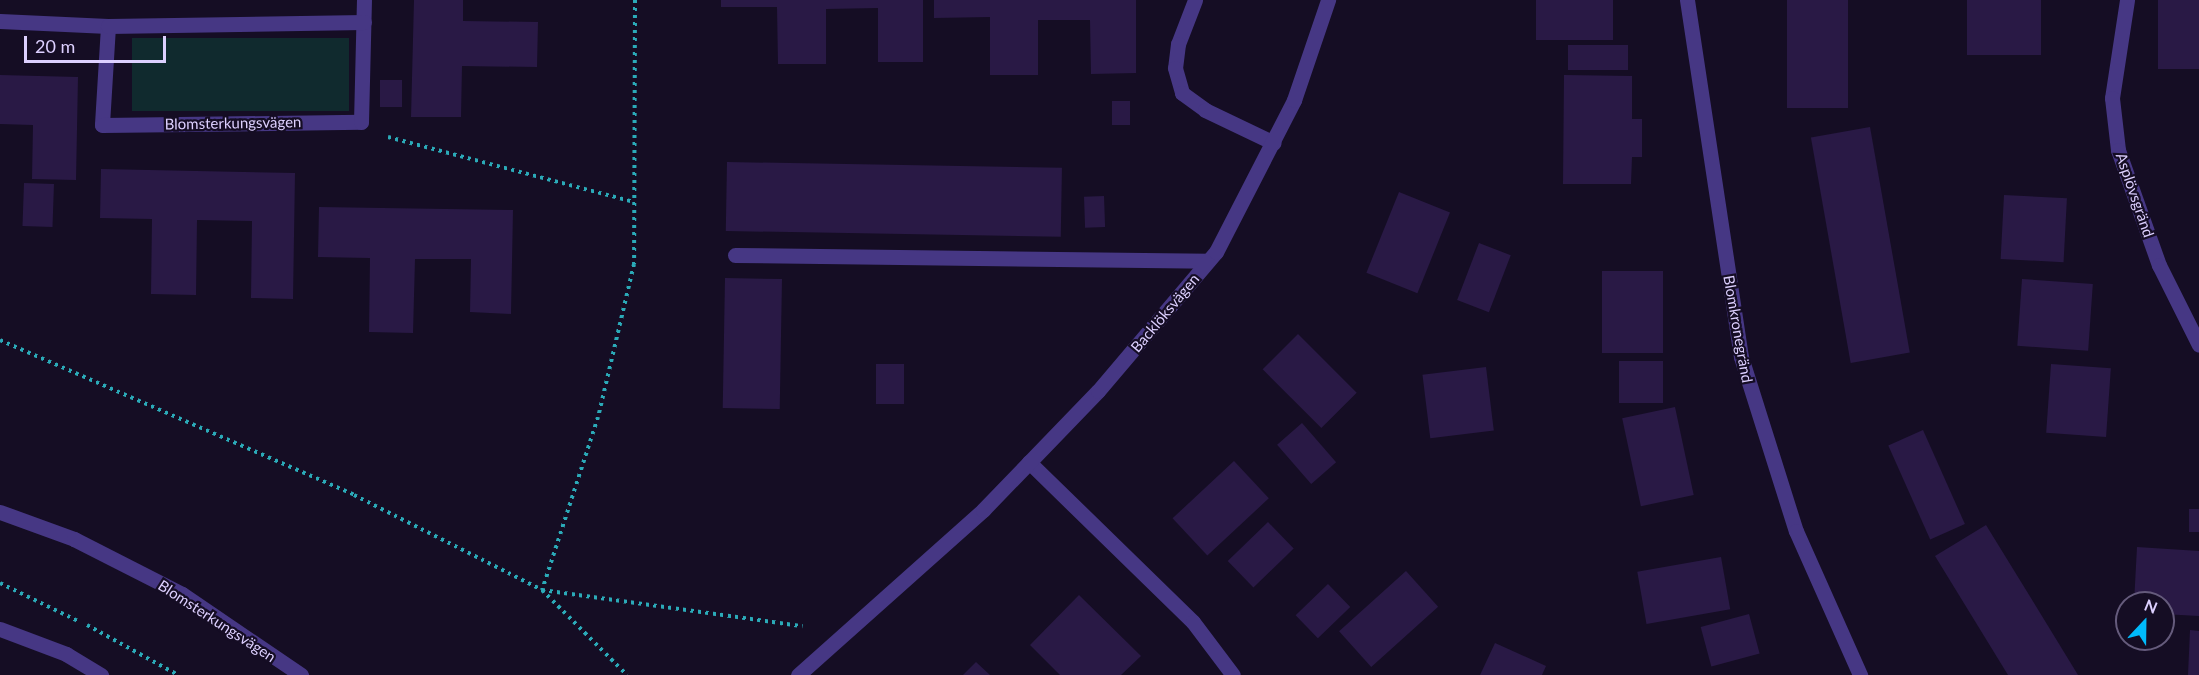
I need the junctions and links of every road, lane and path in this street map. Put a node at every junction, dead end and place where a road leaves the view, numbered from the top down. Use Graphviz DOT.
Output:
graph roads {
  1 [pos="364,0"];
  2 [pos="635,0"];
  3 [pos="1195,0"];
  4 [pos="1328,0"];
  5 [pos="1687,0"];
  6 [pos="2127,0"];
  7 [pos="0,21"];
  8 [pos="364,22"];
  9 [pos="108,26"];
  10 [pos="362,122"];
  11 [pos="1274,143"];
  12 [pos="634,202"];
  13 [pos="735,255"];
  14 [pos="1208,261"];
  15 [pos="0,340"];
  16 [pos="2199,345"];
  17 [pos="1029,462"];
  18 [pos="0,512"];
  19 [pos="542,590"];
  20 [pos="0,629"];
  21 [pos="846,631"];
  22 [pos="100,675"];
  23 [pos="301,675"];
  24 [pos="627,675"];
  25 [pos="798,675"];
  26 [pos="1233,675"];
  27 [pos="1860,675"];
  1 -- 8 [label="street"];
  2 -- 12 [label="path"];
  3 -- 11 [label="street"];
  4 -- 11 [label="street, Backlöksvägen"];
  5 -- 27 [label="street, Blomkronegränd"];
  6 -- 16 [label="street, Asplövsgränd"];
  7 -- 9 [label="street"];
  8 -- 9 [label="street"];
  8 -- 10 [label="street"];
  9 -- 10 [label="street, Blomsterkungsvägen"];
  10 -- 12 [label="path"];
  11 -- 14 [label="street, Backlöksvägen"];
  12 -- 19 [label="path"];
  13 -- 14 [label="street"];
  14 -- 17 [label="street, Backlöksvägen"];
  15 -- 19 [label="path"];
  17 -- 21 [label="street, Backlöksvägen"];
  17 -- 26 [label="street"];
  18 -- 23 [label="street, Blomsterkungsvägen"];
  19 -- 21 [label="path"];
  19 -- 24 [label="path"];
  20 -- 22 [label="street"];
  21 -- 25 [label="street, Backlöksvägen"];
}
